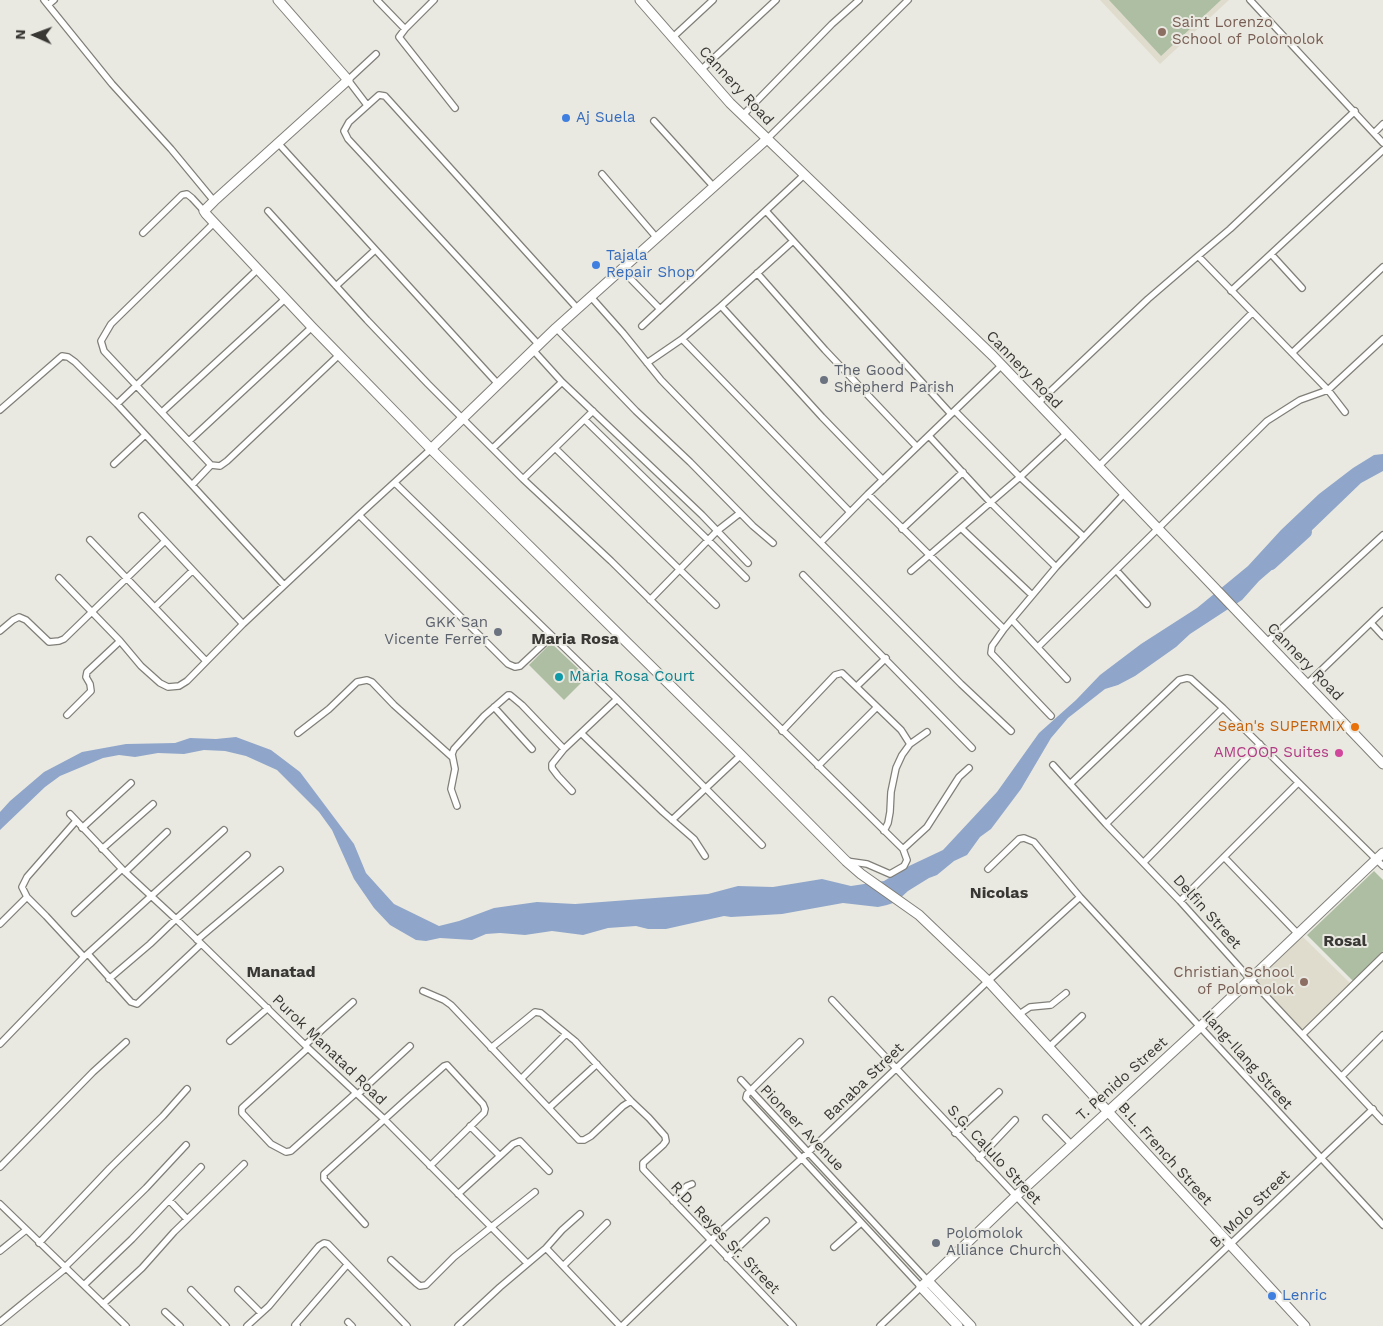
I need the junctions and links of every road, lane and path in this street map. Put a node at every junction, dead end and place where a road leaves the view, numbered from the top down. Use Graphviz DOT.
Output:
graph roads {
  1 [pos="44,0"];
  2 [pos="54,0"];
  3 [pos="278,0"];
  4 [pos="377,0"];
  5 [pos="434,0"];
  6 [pos="713,0"];
  7 [pos="776,0"];
  8 [pos="859,0"];
  9 [pos="908,0"];
  10 [pos="1250,0"];
  11 [pos="645,2"];
  12 [pos="48,5"];
  13 [pos="405,29"];
  14 [pos="672,38"];
  15 [pos="376,54"];
  16 [pos="701,70"];
  17 [pos="348,80"];
  18 [pos="367,105"];
  19 [pos="455,108"];
  20 [pos="1355,111"];
  21 [pos="742,115"];
  22 [pos="654,121"];
  23 [pos="1383,124"];
  24 [pos="1374,133"];
  25 [pos="767,139"];
  26 [pos="278,143"];
  27 [pos="1383,143"];
  28 [pos="1383,150"];
  29 [pos="602,174"];
  30 [pos="804,175"];
  31 [pos="713,186"];
  32 [pos="214,201"];
  33 [pos="204,211"];
  34 [pos="766,211"];
  35 [pos="268,212"];
  36 [pos="214,223"];
  37 [pos="143,233"];
  38 [pos="656,236"];
  39 [pos="793,240"];
  40 [pos="375,250"];
  41 [pos="1271,254"];
  42 [pos="1198,256"];
  43 [pos="1383,267"];
  44 [pos="258,269"];
  45 [pos="621,269"];
  46 [pos="757,273"];
  47 [pos="336,286"];
  48 [pos="1302,288"];
  49 [pos="1231,291"];
  50 [pos="591,296"];
  51 [pos="285,298"];
  52 [pos="721,306"];
  53 [pos="577,308"];
  54 [pos="660,309"];
  55 [pos="1252,313"];
  56 [pos="642,326"];
  57 [pos="312,327"];
  58 [pos="556,328"];
  59 [pos="682,339"];
  60 [pos="1383,339"];
  61 [pos="536,348"];
  62 [pos="1292,353"];
  63 [pos="340,355"];
  64 [pos="647,363"];
  65 [pos="1002,366"];
  66 [pos="562,382"];
  67 [pos="498,384"];
  68 [pos="136,386"];
  69 [pos="1328,390"];
  70 [pos="1038,403"];
  71 [pos="117,404"];
  72 [pos="0,410"];
  73 [pos="593,411"];
  74 [pos="162,412"];
  75 [pos="953,412"];
  76 [pos="1345,412"];
  77 [pos="463,418"];
  78 [pos="585,420"];
  79 [pos="1066,434"];
  80 [pos="145,435"];
  81 [pos="929,436"];
  82 [pos="189,441"];
  83 [pos="917,447"];
  84 [pos="493,448"];
  85 [pos="555,448"];
  86 [pos="431,449"];
  87 [pos="114,464"];
  88 [pos="211,465"];
  89 [pos="1099,466"];
  90 [pos="963,472"];
  91 [pos="1020,477"];
  92 [pos="524,478"];
  93 [pos="883,480"];
  94 [pos="395,483"];
  95 [pos="192,484"];
  96 [pos="868,494"];
  97 [pos="1124,494"];
  98 [pos="990,502"];
  99 [pos="740,512"];
  100 [pos="850,512"];
  101 [pos="359,514"];
  102 [pos="142,516"];
  103 [pos="962,528"];
  104 [pos="902,530"];
  105 [pos="1158,530"];
  106 [pos="717,531"];
  107 [pos="1383,535"];
  108 [pos="1084,537"];
  109 [pos="90,540"];
  110 [pos="708,540"];
  111 [pos="164,542"];
  112 [pos="821,542"];
  113 [pos="773,544"];
  114 [pos="929,556"];
  115 [pos="748,563"];
  116 [pos="1056,567"];
  117 [pos="680,569"];
  118 [pos="911,570"];
  119 [pos="1116,570"];
  120 [pos="192,571"];
  121 [pos="803,575"];
  122 [pos="59,578"];
  123 [pos="126,578"];
  124 [pos="746,578"];
  125 [pos="284,585"];
  126 [pos="1032,596"];
  127 [pos="650,600"];
  128 [pos="1147,604"];
  129 [pos="716,605"];
  130 [pos="155,607"];
  131 [pos="91,611"];
  132 [pos="1383,611"];
  133 [pos="1012,620"];
  134 [pos="1371,623"];
  135 [pos="243,624"];
  136 [pos="1004,629"];
  137 [pos="0,631"];
  138 [pos="552,636"];
  139 [pos="1383,636"];
  140 [pos="120,641"];
  141 [pos="1267,642"];
  142 [pos="1038,647"];
  143 [pos="886,658"];
  144 [pos="206,661"];
  145 [pos="1067,679"];
  146 [pos="1307,684"];
  147 [pos="857,686"];
  148 [pos="617,699"];
  149 [pos="494,707"];
  150 [pos="877,707"];
  151 [pos="1223,708"];
  152 [pos="67,715"];
  153 [pos="1052,716"];
  154 [pos="782,730"];
  155 [pos="1011,731"];
  156 [pos="927,732"];
  157 [pos="298,733"];
  158 [pos="581,733"];
  159 [pos="910,744"];
  160 [pos="1260,744"];
  161 [pos="972,748"];
  162 [pos="532,749"];
  163 [pos="564,750"];
  164 [pos="741,755"];
  165 [pos="452,757"];
  166 [pos="1383,764"];
  167 [pos="1053,765"];
  168 [pos="818,766"];
  169 [pos="969,768"];
  170 [pos="131,782"];
  171 [pos="1298,783"];
  172 [pos="1070,784"];
  173 [pos="707,788"];
  174 [pos="572,791"];
  175 [pos="153,804"];
  176 [pos="457,806"];
  177 [pos="70,814"];
  178 [pos="672,820"];
  179 [pos="76,821"];
  180 [pos="1106,824"];
  181 [pos="82,828"];
  182 [pos="224,830"];
  183 [pos="884,831"];
  184 [pos="167,832"];
  185 [pos="762,845"];
  186 [pos="102,850"];
  187 [pos="903,850"];
  188 [pos="247,855"];
  189 [pos="705,856"];
  190 [pos="1224,857"];
  191 [pos="1381,859"];
  192 [pos="846,861"];
  193 [pos="1144,862"];
  194 [pos="988,869"];
  195 [pos="280,870"];
  196 [pos="124,871"];
  197 [pos="150,896"];
  198 [pos="27,897"];
  199 [pos="1080,897"];
  200 [pos="1180,900"];
  201 [pos="75,913"];
  202 [pos="176,919"];
  203 [pos="0,924"];
  204 [pos="1298,934"];
  205 [pos="199,942"];
  206 [pos="86,955"];
  207 [pos="1383,956"];
  208 [pos="109,979"];
  209 [pos="1250,979"];
  210 [pos="988,982"];
  211 [pos="423,991"];
  212 [pos="1066,993"];
  213 [pos="832,1000"];
  214 [pos="353,1002"];
  215 [pos="268,1008"];
  216 [pos="1018,1015"];
  217 [pos="1082,1016"];
  218 [pos="1200,1027"];
  219 [pos="566,1034"];
  220 [pos="1302,1034"];
  221 [pos="1383,1035"];
  222 [pos="230,1041"];
  223 [pos="126,1042"];
  224 [pos="800,1042"];
  225 [pos="0,1044"];
  226 [pos="306,1046"];
  227 [pos="410,1046"];
  228 [pos="491,1048"];
  229 [pos="1048,1048"];
  230 [pos="597,1064"];
  231 [pos="897,1068"];
  232 [pos="1342,1076"];
  233 [pos="521,1079"];
  234 [pos="741,1080"];
  235 [pos="187,1089"];
  236 [pos="750,1090"];
  237 [pos="999,1092"];
  238 [pos="357,1093"];
  239 [pos="631,1102"];
  240 [pos="550,1107"];
  241 [pos="1373,1109"];
  242 [pos="1383,1110"];
  243 [pos="1107,1111"];
  244 [pos="1378,1115"];
  245 [pos="1046,1118"];
  246 [pos="384,1119"];
  247 [pos="1015,1120"];
  248 [pos="1383,1121"];
  249 [pos="470,1126"];
  250 [pos="955,1132"];
  251 [pos="186,1144"];
  252 [pos="1071,1144"];
  253 [pos="808,1153"];
  254 [pos="500,1156"];
  255 [pos="979,1158"];
  256 [pos="801,1159"];
  257 [pos="1320,1159"];
  258 [pos="244,1164"];
  259 [pos="430,1166"];
  260 [pos="0,1167"];
  261 [pos="201,1167"];
  262 [pos="549,1172"];
  263 [pos="692,1184"];
  264 [pos="534,1192"];
  265 [pos="458,1194"];
  266 [pos="1016,1196"];
  267 [pos="169,1200"];
  268 [pos="673,1201"];
  269 [pos="0,1204"];
  270 [pos="580,1214"];
  271 [pos="187,1219"];
  272 [pos="766,1220"];
  273 [pos="607,1222"];
  274 [pos="861,1223"];
  275 [pos="365,1224"];
  276 [pos="1383,1225"];
  277 [pos="491,1226"];
  278 [pos="26,1230"];
  279 [pos="711,1240"];
  280 [pos="39,1243"];
  281 [pos="1230,1245"];
  282 [pos="834,1247"];
  283 [pos="546,1248"];
  284 [pos="0,1251"];
  285 [pos="727,1258"];
  286 [pos="391,1260"];
  287 [pos="527,1263"];
  288 [pos="347,1265"];
  289 [pos="563,1266"];
  290 [pos="65,1267"];
  291 [pos="925,1284"];
  292 [pos="84,1286"];
  293 [pos="190,1290"];
  294 [pos="238,1290"];
  295 [pos="103,1304"];
  296 [pos="165,1312"];
  297 [pos="261,1313"];
  298 [pos="0,1322"];
  299 [pos="124,1324"];
  300 [pos="295,1325"];
  301 [pos="116,1326"];
  302 [pos="180,1326"];
  303 [pos="226,1326"];
  304 [pos="248,1326"];
  305 [pos="408,1326"];
  306 [pos="458,1326"];
  307 [pos="621,1326"];
  308 [pos="793,1326"];
  309 [pos="880,1326"];
  310 [pos="958,1326"];
  311 [pos="971,1326"];
  312 [pos="1138,1326"];
  313 [pos="1144,1326"];
  314 [pos="1305,1326"];
  1 -- 12 [label="street"];
  2 -- 12 [label="street"];
  3 -- 17 [label="street"];
  4 -- 13 [label="street"];
  5 -- 13 [label="street"];
  6 -- 14 [label="street"];
  7 -- 16 [label="street"];
  8 -- 21 [label="street"];
  9 -- 25 [label="street"];
  10 -- 20 [label="street"];
  11 -- 14 [label="street, Cannery Road"];
  12 -- 32 [label="street"];
  13 -- 19 [label="street"];
  14 -- 16 [label="street, Cannery Road"];
  15 -- 17 [label="street"];
  16 -- 21 [label="street, Cannery Road"];
  17 -- 18 [label="street"];
  17 -- 26 [label="street"];
  18 -- 53 [label="street"];
  18 -- 61 [label="street"];
  20 -- 24 [label="street"];
  20 -- 42 [label="street"];
  21 -- 25 [label="street, Cannery Road"];
  22 -- 31 [label="street"];
  23 -- 24 [label="street"];
  24 -- 27 [label="street"];
  25 -- 30 [label="street, Cannery Road"];
  25 -- 31 [label="street"];
  26 -- 32 [label="street"];
  26 -- 40 [label="street"];
  28 -- 41 [label="street"];
  29 -- 38 [label="street"];
  30 -- 34 [label="street"];
  30 -- 65 [label="street, Cannery Road"];
  31 -- 38 [label="street"];
  32 -- 33 [label="street"];
  33 -- 36 [label="street, B.L. French Street"];
  33 -- 37 [label="street"];
  34 -- 39 [label="street"];
  34 -- 54 [label="street"];
  35 -- 47 [label="street"];
  36 -- 44 [label="street, B.L. French Street"];
  36 -- 68 [label="street"];
  38 -- 45 [label="street"];
  39 -- 46 [label="street"];
  39 -- 75 [label="street"];
  40 -- 47 [label="street"];
  40 -- 67 [label="street"];
  41 -- 48 [label="street"];
  41 -- 49 [label="street"];
  42 -- 49 [label="street"];
  42 -- 70 [label="street"];
  43 -- 62 [label="street"];
  44 -- 51 [label="street, B.L. French Street"];
  44 -- 68 [label="street"];
  45 -- 50 [label="street"];
  45 -- 54 [label="street"];
  46 -- 52 [label="street"];
  46 -- 83 [label="street"];
  47 -- 77 [label="street"];
  49 -- 55 [label="street"];
  50 -- 53 [label="street"];
  50 -- 64 [label="street"];
  51 -- 57 [label="street, B.L. French Street"];
  51 -- 74 [label="street"];
  52 -- 59 [label="street"];
  52 -- 93 [label="street"];
  53 -- 58 [label="street"];
  54 -- 56 [label="street"];
  55 -- 62 [label="street"];
  55 -- 89 [label="street"];
  57 -- 63 [label="street, B.L. French Street"];
  57 -- 82 [label="street"];
  58 -- 61 [label="street"];
  58 -- 99 [label="street"];
  59 -- 64 [label="street"];
  59 -- 100 [label="street"];
  60 -- 69 [label="street"];
  61 -- 66 [label="street"];
  61 -- 67 [label="street"];
  62 -- 69 [label="street"];
  63 -- 86 [label="street, B.L. French Street"];
  63 -- 88 [label="street"];
  64 -- 112 [label="street"];
  65 -- 70 [label="street, Cannery Road"];
  65 -- 75 [label="street"];
  66 -- 73 [label="street"];
  66 -- 84 [label="street"];
  67 -- 77 [label="street"];
  68 -- 71 [label="street"];
  68 -- 74 [label="street"];
  69 -- 76 [label="street"];
  69 -- 105 [label="street"];
  70 -- 79 [label="street, Cannery Road"];
  71 -- 72 [label="street"];
  71 -- 80 [label="street"];
  73 -- 78 [label="street"];
  73 -- 106 [label="street"];
  74 -- 82 [label="street"];
  75 -- 81 [label="street"];
  75 -- 91 [label="street"];
  77 -- 84 [label="street"];
  77 -- 86 [label="street"];
  78 -- 85 [label="street"];
  78 -- 110 [label="street"];
  79 -- 89 [label="street, Cannery Road"];
  79 -- 91 [label="street"];
  80 -- 87 [label="street"];
  80 -- 95 [label="street"];
  81 -- 83 [label="street"];
  81 -- 90 [label="street"];
  82 -- 88 [label="street"];
  83 -- 93 [label="street"];
  84 -- 92 [label="street"];
  85 -- 92 [label="street"];
  85 -- 117 [label="street"];
  86 -- 94 [label="street"];
  86 -- 164 [label="street, B.L. French Street"];
  88 -- 95 [label="street"];
  89 -- 97 [label="street, Cannery Road"];
  90 -- 98 [label="street"];
  90 -- 104 [label="street"];
  91 -- 98 [label="street"];
  91 -- 108 [label="street"];
  92 -- 127 [label="street"];
  93 -- 96 [label="street"];
  94 -- 101 [label="street"];
  94 -- 138 [label="street"];
  95 -- 125 [label="street"];
  96 -- 100 [label="street"];
  96 -- 104 [label="street"];
  97 -- 105 [label="street, Cannery Road"];
  97 -- 108 [label="street"];
  98 -- 103 [label="street"];
  98 -- 116 [label="street"];
  99 -- 106 [label="street"];
  99 -- 113 [label="street"];
  100 -- 112 [label="street"];
  101 -- 125 [label="street"];
  101 -- 138 [label="street"];
  102 -- 111 [label="street"];
  103 -- 114 [label="street"];
  103 -- 126 [label="street"];
  104 -- 114 [label="street"];
  105 -- 119 [label="street"];
  105 -- 141 [label="street, Cannery Road"];
  106 -- 110 [label="street"];
  106 -- 115 [label="street"];
  107 -- 141 [label="street"];
  108 -- 116 [label="street"];
  109 -- 123 [label="street"];
  110 -- 117 [label="street"];
  110 -- 124 [label="street"];
  111 -- 120 [label="street"];
  111 -- 123 [label="street"];
  112 -- 155 [label="street"];
  114 -- 118 [label="street"];
  114 -- 136 [label="street"];
  116 -- 126 [label="street"];
  117 -- 127 [label="street"];
  117 -- 129 [label="street"];
  119 -- 128 [label="street"];
  119 -- 142 [label="street"];
  120 -- 130 [label="street"];
  120 -- 135 [label="street"];
  121 -- 143 [label="street"];
  122 -- 131 [label="street"];
  123 -- 130 [label="street"];
  123 -- 131 [label="street"];
  125 -- 135 [label="street"];
  126 -- 133 [label="street"];
  127 -- 154 [label="street"];
  130 -- 144 [label="street"];
  131 -- 137 [label="street"];
  131 -- 140 [label="street"];
  132 -- 134 [label="street"];
  133 -- 136 [label="street"];
  133 -- 142 [label="street"];
  134 -- 139 [label="street"];
  134 -- 146 [label="street"];
  135 -- 144 [label="street"];
  136 -- 153 [label="street"];
  138 -- 148 [label="street"];
  140 -- 144 [label="street"];
  140 -- 152 [label="street"];
  141 -- 146 [label="street, Cannery Road"];
  142 -- 145 [label="street"];
  143 -- 147 [label="street"];
  143 -- 161 [label="street"];
  146 -- 166 [label="street, Cannery Road"];
  147 -- 150 [label="street"];
  147 -- 154 [label="street"];
  148 -- 158 [label="street"];
  148 -- 173 [label="street"];
  149 -- 162 [label="street"];
  149 -- 163 [label="street"];
  149 -- 165 [label="street"];
  150 -- 159 [label="street"];
  150 -- 168 [label="street"];
  151 -- 160 [label="street"];
  151 -- 172 [label="street"];
  151 -- 180 [label="street"];
  154 -- 168 [label="street"];
  156 -- 159 [label="street"];
  157 -- 165 [label="street"];
  158 -- 163 [label="street"];
  158 -- 178 [label="street"];
  159 -- 183 [label="street"];
  160 -- 171 [label="street"];
  160 -- 193 [label="street"];
  163 -- 174 [label="street"];
  164 -- 173 [label="street"];
  164 -- 192 [label="street, B.L. French Street"];
  165 -- 176 [label="street"];
  167 -- 172 [label="street, Delfin Street"];
  168 -- 183 [label="street"];
  169 -- 187 [label="street"];
  170 -- 181 [label="street"];
  171 -- 190 [label="street"];
  171 -- 191 [label="street"];
  172 -- 180 [label="street, Delfin Street"];
  173 -- 178 [label="street"];
  173 -- 185 [label="street"];
  175 -- 186 [label="street"];
  177 -- 179 [label="street, Purok Manatad Road"];
  178 -- 189 [label="street"];
  179 -- 181 [label="street, Purok Manatad Road"];
  179 -- 198 [label="street"];
  180 -- 193 [label="street, Delfin Street"];
  181 -- 186 [label="street, Purok Manatad Road"];
  182 -- 197 [label="street"];
  183 -- 187 [label="street"];
  184 -- 196 [label="street"];
  186 -- 196 [label="street, Purok Manatad Road"];
  187 -- 192 [label="street"];
  188 -- 202 [label="street"];
  190 -- 200 [label="street"];
  190 -- 204 [label="street"];
  191 -- 204 [label="street, T. Penido Street"];
  192 -- 210 [label="street, B.L. French Street"];
  193 -- 200 [label="street, Delfin Street"];
  194 -- 199 [label="street, Ilang-Ilang Street"];
  195 -- 205 [label="street"];
  196 -- 197 [label="street, Purok Manatad Road"];
  196 -- 201 [label="street"];
  197 -- 202 [label="street, Purok Manatad Road"];
  197 -- 206 [label="street"];
  198 -- 203 [label="street"];
  198 -- 206 [label="street"];
  199 -- 210 [label="street, Banaba Street"];
  199 -- 218 [label="street, Ilang-Ilang Street"];
  200 -- 209 [label="street, Delfin Street"];
  202 -- 205 [label="street, Purok Manatad Road"];
  202 -- 208 [label="street"];
  204 -- 209 [label="street, T. Penido Street"];
  205 -- 208 [label="street"];
  205 -- 215 [label="street, Purok Manatad Road"];
  206 -- 208 [label="street"];
  206 -- 225 [label="street"];
  207 -- 220 [label="street"];
  209 -- 218 [label="street, T. Penido Street"];
  209 -- 220 [label="street, Delfin Street"];
  210 -- 216 [label="street, B.L. French Street"];
  210 -- 231 [label="street, Banaba Street"];
  211 -- 228 [label="street"];
  212 -- 216 [label="street"];
  213 -- 231 [label="street, S.G. Calulo Street"];
  214 -- 226 [label="street"];
  215 -- 222 [label="street"];
  215 -- 226 [label="street, Purok Manatad Road"];
  216 -- 229 [label="street, B.L. French Street"];
  217 -- 229 [label="street"];
  218 -- 243 [label="street, T. Penido Street"];
  218 -- 257 [label="street, Ilang-Ilang Street"];
  219 -- 228 [label="street"];
  219 -- 230 [label="street"];
  219 -- 233 [label="street"];
  220 -- 232 [label="street, Delfin Street"];
  221 -- 232 [label="street"];
  223 -- 260 [label="street"];
  224 -- 236 [label="street"];
  226 -- 238 [label="street, Purok Manatad Road"];
  226 -- 238 [label="street"];
  227 -- 238 [label="street"];
  228 -- 233 [label="street"];
  229 -- 243 [label="street, B.L. French Street"];
  230 -- 239 [label="street"];
  230 -- 240 [label="street"];
  231 -- 250 [label="street, S.G. Calulo Street"];
  231 -- 253 [label="street, Banaba Street"];
  232 -- 241 [label="street, Delfin Street"];
  233 -- 240 [label="street"];
  234 -- 236 [label="street"];
  235 -- 280 [label="street"];
  236 -- 253 [label="street, Pioneer Avenue"];
  236 -- 256 [label="street, Pioneer Avenue"];
  237 -- 250 [label="street"];
  238 -- 246 [label="street, Purok Manatad Road"];
  239 -- 240 [label="street"];
  239 -- 268 [label="street, R.D. Reyes Sr. Street"];
  241 -- 244 [label="street, Delfin Street"];
  241 -- 257 [label="street, B. Molo Street"];
  242 -- 244 [label="street"];
  243 -- 252 [label="street, T. Penido Street"];
  243 -- 281 [label="street, B.L. French Street"];
  244 -- 248 [label="street, Delfin Street"];
  245 -- 252 [label="street"];
  246 -- 249 [label="street"];
  246 -- 259 [label="street, Purok Manatad Road"];
  246 -- 275 [label="street"];
  247 -- 255 [label="street"];
  249 -- 254 [label="street"];
  249 -- 259 [label="street"];
  250 -- 255 [label="street, S.G. Calulo Street"];
  251 -- 290 [label="street"];
  252 -- 266 [label="street, T. Penido Street"];
  253 -- 256 [label="street, Banaba Street"];
  253 -- 291 [label="street, Pioneer Avenue"];
  254 -- 262 [label="street"];
  254 -- 265 [label="street"];
  255 -- 266 [label="street, S.G. Calulo Street"];
  256 -- 274 [label="street, Pioneer Avenue"];
  256 -- 279 [label="street, Banaba Street"];
  257 -- 276 [label="street, Ilang-Ilang Street"];
  257 -- 281 [label="street, B. Molo Street"];
  258 -- 271 [label="street"];
  259 -- 265 [label="street, Purok Manatad Road"];
  261 -- 267 [label="street"];
  263 -- 268 [label="street"];
  264 -- 277 [label="street"];
  265 -- 277 [label="street, Purok Manatad Road"];
  266 -- 291 [label="street, T. Penido Street"];
  266 -- 312 [label="street, S.G. Calulo Street"];
  267 -- 271 [label="street"];
  267 -- 292 [label="street"];
  268 -- 279 [label="street, R.D. Reyes Sr. Street"];
  269 -- 278 [label="street"];
  270 -- 283 [label="street"];
  271 -- 295 [label="street"];
  272 -- 285 [label="street"];
  273 -- 289 [label="street"];
  274 -- 282 [label="street"];
  274 -- 291 [label="street, Pioneer Avenue"];
  277 -- 286 [label="street"];
  277 -- 287 [label="street, Purok Manatad Road"];
  278 -- 280 [label="street"];
  278 -- 284 [label="street"];
  279 -- 285 [label="street, R.D. Reyes Sr. Street"];
  279 -- 307 [label="street, Banaba Street"];
  280 -- 290 [label="street"];
  281 -- 313 [label="street, B. Molo Street"];
  281 -- 314 [label="street, B.L. French Street"];
  283 -- 287 [label="street"];
  283 -- 289 [label="street"];
  285 -- 308 [label="street, R.D. Reyes Sr. Street"];
  287 -- 306 [label="street"];
  288 -- 297 [label="street"];
  288 -- 300 [label="street"];
  288 -- 305 [label="street"];
  289 -- 307 [label="street"];
  290 -- 292 [label="street"];
  290 -- 298 [label="street"];
  291 -- 309 [label="street, T. Penido Street"];
  291 -- 310 [label="street, Pioneer Avenue"];
  291 -- 311 [label="street, Pioneer Avenue"];
  292 -- 295 [label="street"];
  293 -- 303 [label="street"];
  294 -- 297 [label="street"];
  295 -- 299 [label="street"];
  296 -- 302 [label="street"];
  297 -- 304 [label="street"];
  299 -- 301 [label="street"];
}
